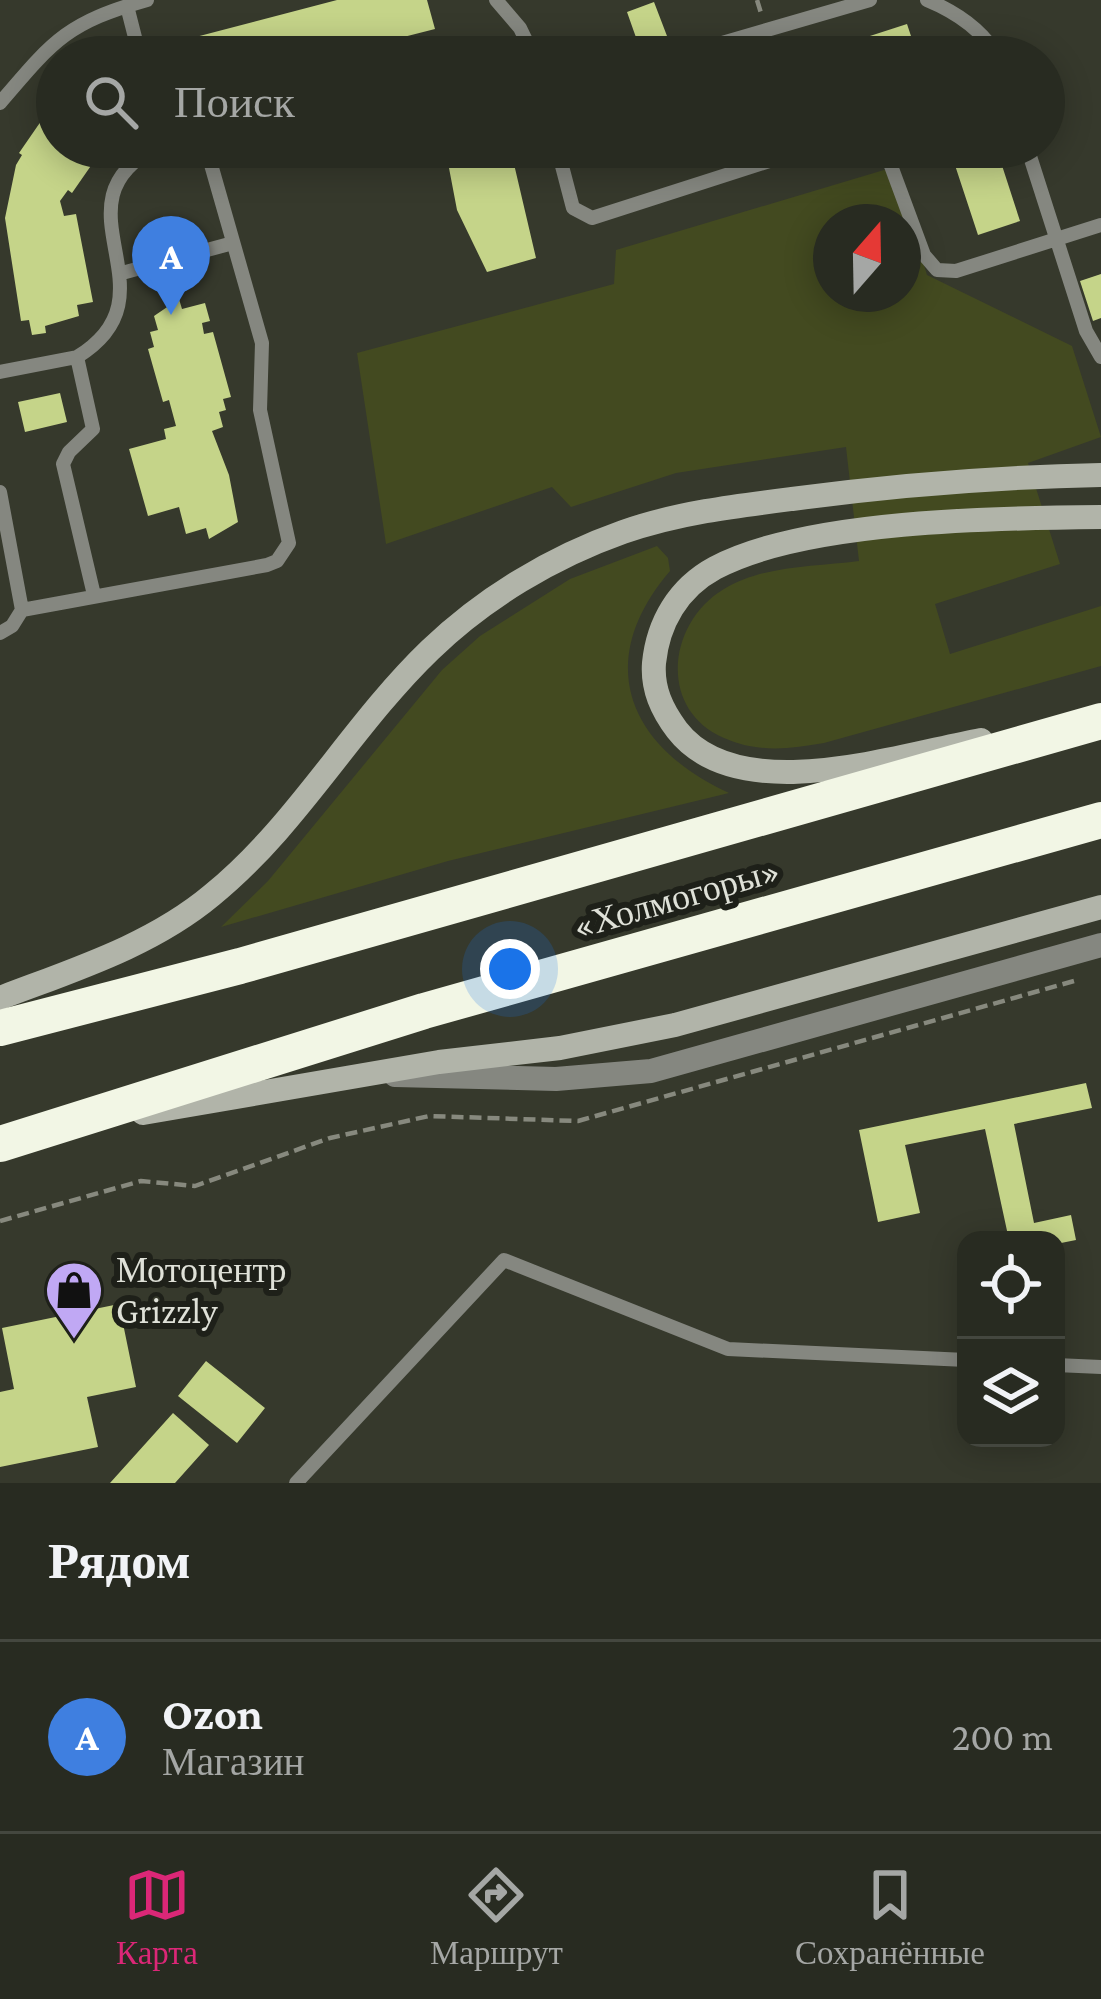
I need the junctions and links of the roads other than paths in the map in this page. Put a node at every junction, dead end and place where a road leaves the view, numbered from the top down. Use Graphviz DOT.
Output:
graph roads {
  1 [pos="147,0"];
  2 [pos="496,0"];
  3 [pos="870,0"];
  4 [pos="927,0"];
  5 [pos="127,6"];
  6 [pos="61,36"];
  7 [pos="135,36"];
  8 [pos="524,36"];
  9 [pos="746,36"];
  10 [pos="983,36"];
  11 [pos="36,61"];
  12 [pos="0,103"];
  13 [pos="130,168"];
  14 [pos="212,168"];
  15 [pos="562,168"];
  16 [pos="748,168"];
  17 [pos="892,168"];
  18 [pos="1034,168"];
  19 [pos="1101,225"];
  20 [pos="1056,240"];
  21 [pos="233,242"];
  22 [pos="122,273"];
  23 [pos="77,357"];
  24 [pos="1101,357"];
  25 [pos="0,372"];
  26 [pos="1101,476"];
  27 [pos="0,492"];
  28 [pos="1101,517"];
  29 [pos="94,596"];
  30 [pos="22,610"];
  31 [pos="0,633"];
  32 [pos="1101,719"];
  33 [pos="1101,820"];
  34 [pos="1101,907"];
  35 [pos="1101,945"];
  36 [pos="0,998"];
  37 [pos="0,1028"];
  38 [pos="363,1075"];
  39 [pos="50,1130"];
  40 [pos="0,1144"];
  41 [pos="957,1360"];
  42 [pos="1065,1365"];
  43 [pos="1101,1367"];
  44 [pos="296,1483"];
  1 -- 5 [label="lane"];
  2 -- 8 [label="lane"];
  3 -- 9 [label="lane"];
  4 -- 10 [label="lane"];
  5 -- 6 [label="lane"];
  5 -- 7 [label="lane"];
  11 -- 12 [label="lane"];
  13 -- 22 [label="lane"];
  14 -- 21 [label="lane"];
  15 -- 16 [label="lane"];
  17 -- 20 [label="lane"];
  18 -- 20 [label="lane"];
  19 -- 20 [label="lane"];
  20 -- 24 [label="lane"];
  21 -- 22 [label="lane"];
  21 -- 29 [label="lane"];
  22 -- 23 [label="lane"];
  23 -- 25 [label="lane"];
  23 -- 29 [label="lane"];
  26 -- 36 [label="main road"];
  27 -- 30 [label="lane"];
  28 -- 32 [label="main road"];
  29 -- 30 [label="lane"];
  30 -- 31 [label="lane"];
  32 -- 37 [label="highway, «Холмогоры»"];
  33 -- 39 [label="highway, «Холмогоры»"];
  34 -- 38 [label="main road"];
  35 -- 38 [label="street"];
  38 -- 39 [label="main road"];
  39 -- 40 [label="highway, «Холмогоры»"];
  41 -- 44 [label="lane"];
  42 -- 43 [label="lane"];
}
